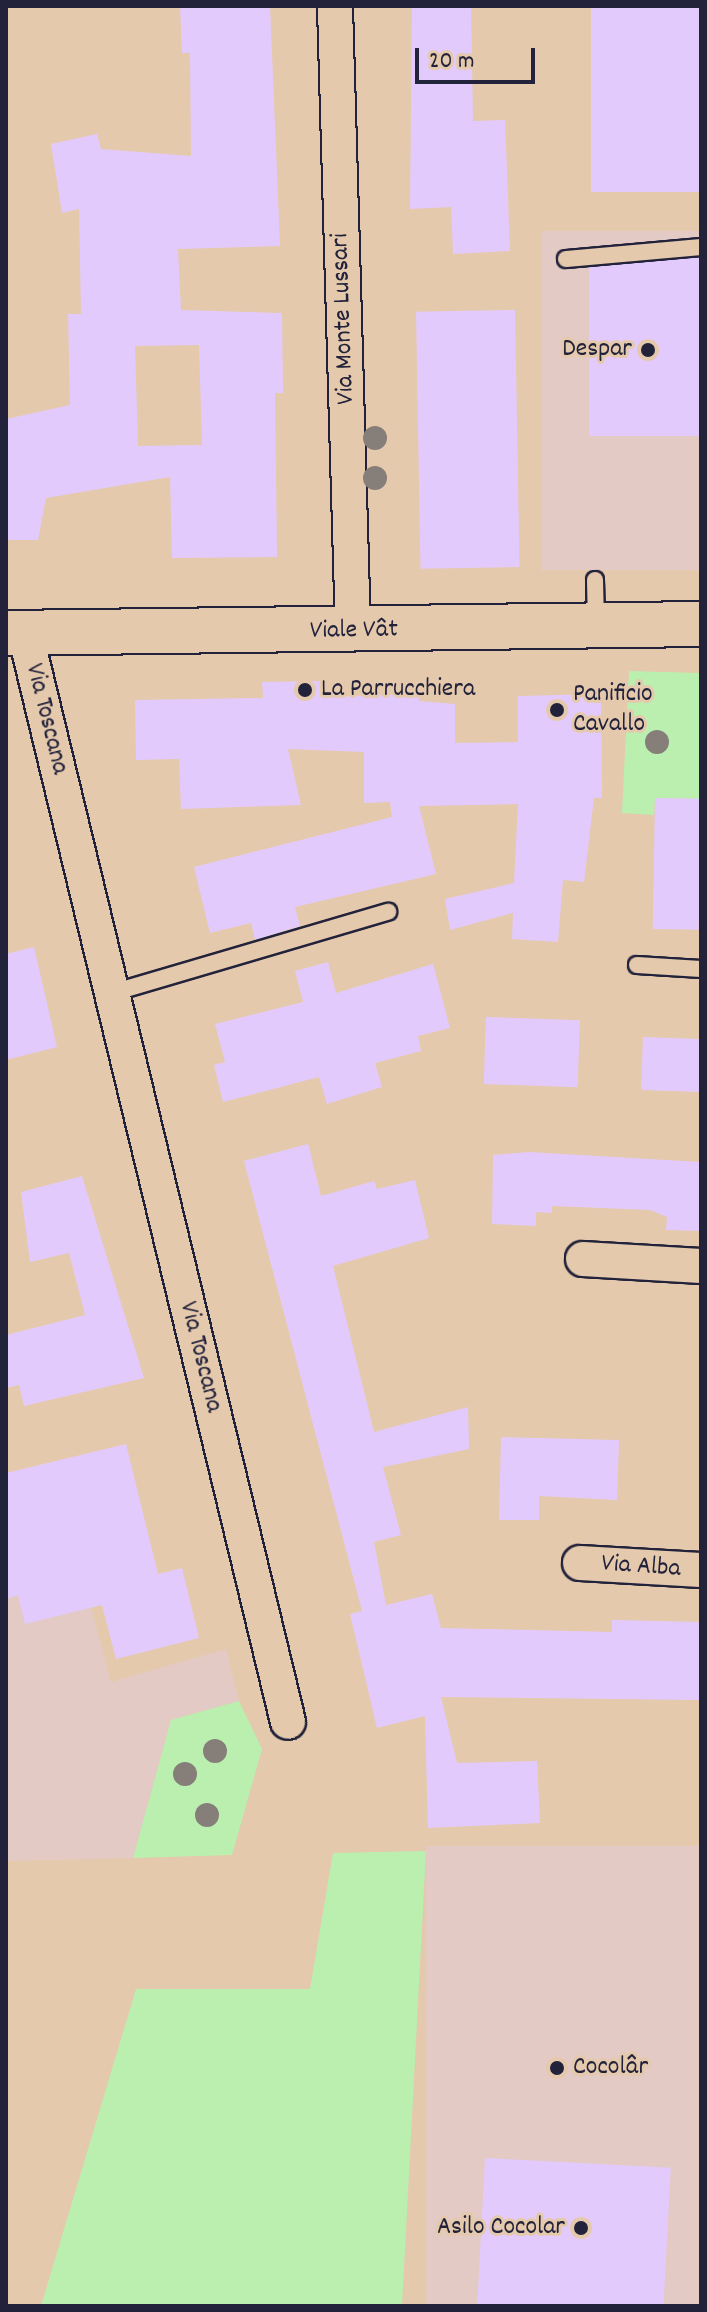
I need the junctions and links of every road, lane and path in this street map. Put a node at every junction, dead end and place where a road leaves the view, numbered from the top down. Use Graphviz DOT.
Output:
graph roads {
  1 [pos="335,6"];
  2 [pos="701,247"];
  3 [pos="566,259"];
  4 [pos="595,580"];
  5 [pos="701,624"];
  6 [pos="596,626"];
  7 [pos="353,632"];
  8 [pos="16,633"];
  9 [pos="388,912"];
  10 [pos="637,965"];
  11 [pos="701,969"];
  12 [pos="112,993"];
  13 [pos="583,1259"];
  14 [pos="701,1266"];
  15 [pos="580,1563"];
  16 [pos="701,1570"];
  17 [pos="288,1722"];
  1 -- 7 [label="street, Via Monte Lussari"];
  2 -- 3 [label="lane"];
  4 -- 6 [label="lane"];
  5 -- 6 [label="main road, Viale Vât"];
  6 -- 7 [label="main road, Viale Vât"];
  7 -- 8 [label="main road, Viale Vât"];
  8 -- 12 [label="street, Via Toscana"];
  9 -- 12 [label="lane"];
  10 -- 11 [label="lane"];
  12 -- 17 [label="street, Via Toscana"];
  13 -- 14 [label="street"];
  15 -- 16 [label="street, Via Alba"];
}
